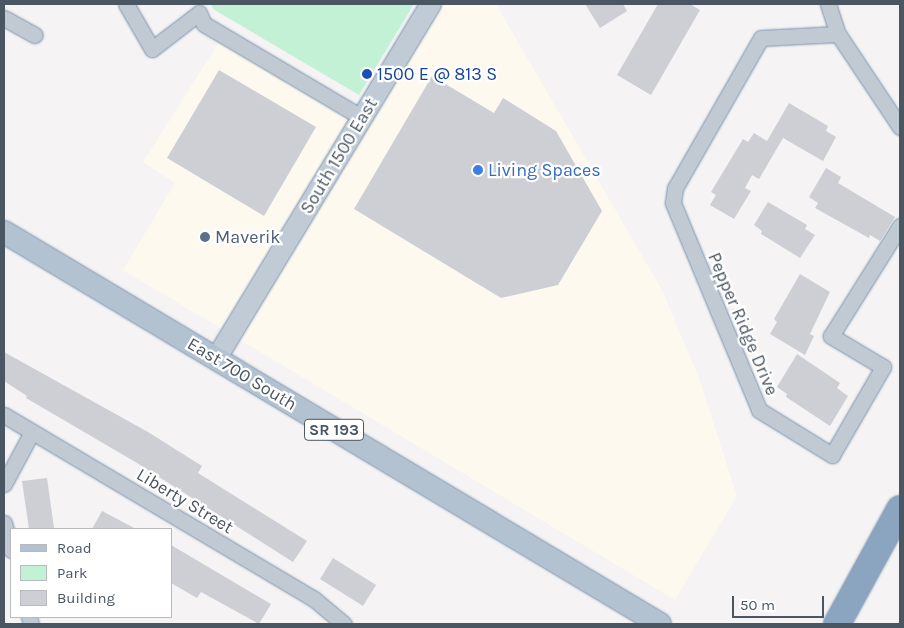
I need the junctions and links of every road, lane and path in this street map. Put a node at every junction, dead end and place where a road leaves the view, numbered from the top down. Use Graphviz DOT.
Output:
graph roads {
  1 [pos="126,4"];
  2 [pos="431,4"];
  3 [pos="828,4"];
  4 [pos="197,8"];
  5 [pos="4,18"];
  6 [pos="838,34"];
  7 [pos="35,35"];
  8 [pos="362,118"];
  9 [pos="900,127"];
  10 [pos="900,226"];
  11 [pos="4,232"];
  12 [pos="216,359"];
  13 [pos="4,415"];
  14 [pos="32,432"];
  15 [pos="4,484"];
  16 [pos="900,509"];
  17 [pos="4,523"];
  18 [pos="882,541"];
  19 [pos="10,546"];
  20 [pos="344,624"];
  21 [pos="660,624"];
  22 [pos="824,624"];
  23 [pos="837,624"];
  1 -- 4 [label="street"];
  2 -- 8 [label="street, South 1500 East"];
  3 -- 6 [label="street"];
  4 -- 8 [label="street"];
  5 -- 7 [label="street"];
  6 -- 9 [label="street"];
  6 -- 10 [label="street, Pepper Ridge Drive"];
  8 -- 12 [label="street, South 1500 East"];
  11 -- 12 [label="main road, East 700 South / SR 193"];
  12 -- 21 [label="main road, East 700 South / SR 193"];
  13 -- 14 [label="street, Liberty Street"];
  14 -- 15 [label="street"];
  14 -- 20 [label="street, Liberty Street"];
  16 -- 18 [label="highway"];
  17 -- 19 [label="street"];
  18 -- 22 [label="highway"];
  18 -- 23 [label="highway"];
}
